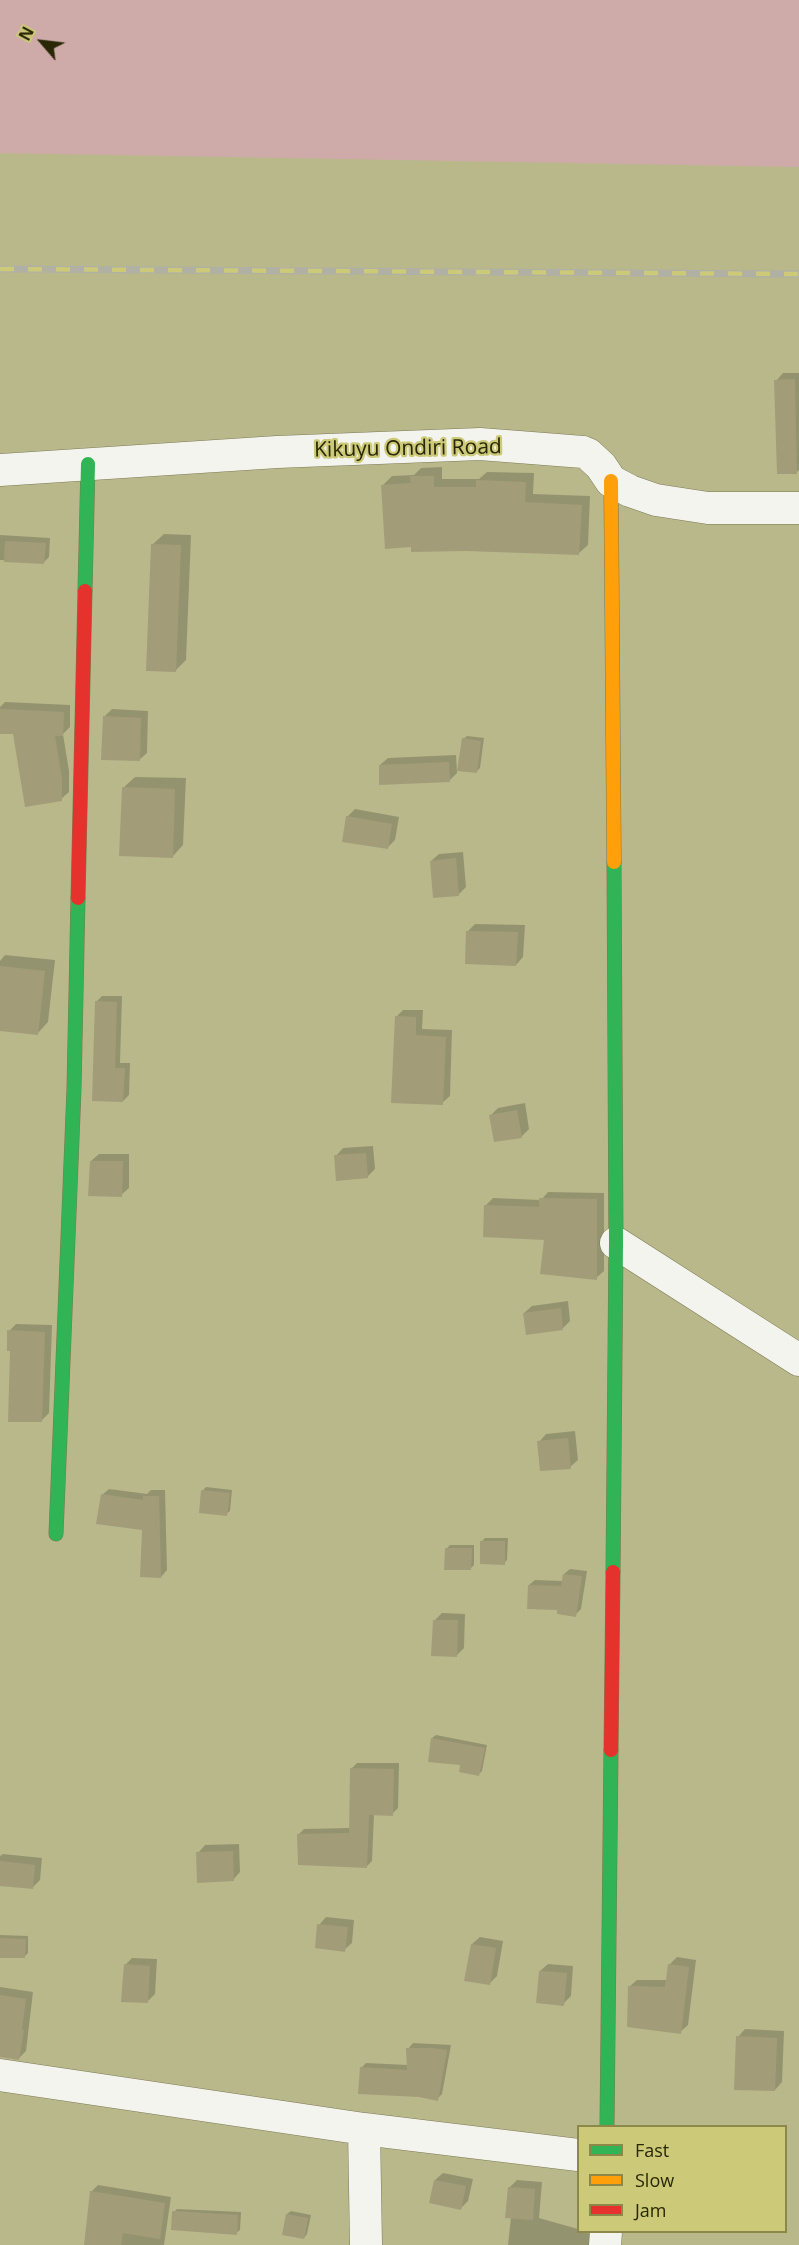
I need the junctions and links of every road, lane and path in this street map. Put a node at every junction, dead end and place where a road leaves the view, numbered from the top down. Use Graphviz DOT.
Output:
graph roads {
  1 [pos="88,464"];
  2 [pos="0,470"];
  3 [pos="611,481"];
  4 [pos="799,508"];
  5 [pos="616,1243"];
  6 [pos="799,1360"];
  7 [pos="56,1534"];
  8 [pos="0,2075"];
  9 [pos="607,2125"];
  10 [pos="364,2129"];
  11 [pos="577,2155"];
  12 [pos="366,2245"];
  1 -- 2 [label="street, Kikuyu Ondiri Road"];
  1 -- 3 [label="street, Kikuyu Ondiri Road"];
  1 -- 7 [label="street"];
  3 -- 4 [label="street, Kikuyu Ondiri Road"];
  3 -- 5 [label="street"];
  5 -- 6 [label="street"];
  5 -- 9 [label="street"];
  8 -- 10 [label="street"];
  10 -- 11 [label="street"];
  10 -- 12 [label="street"];
}
